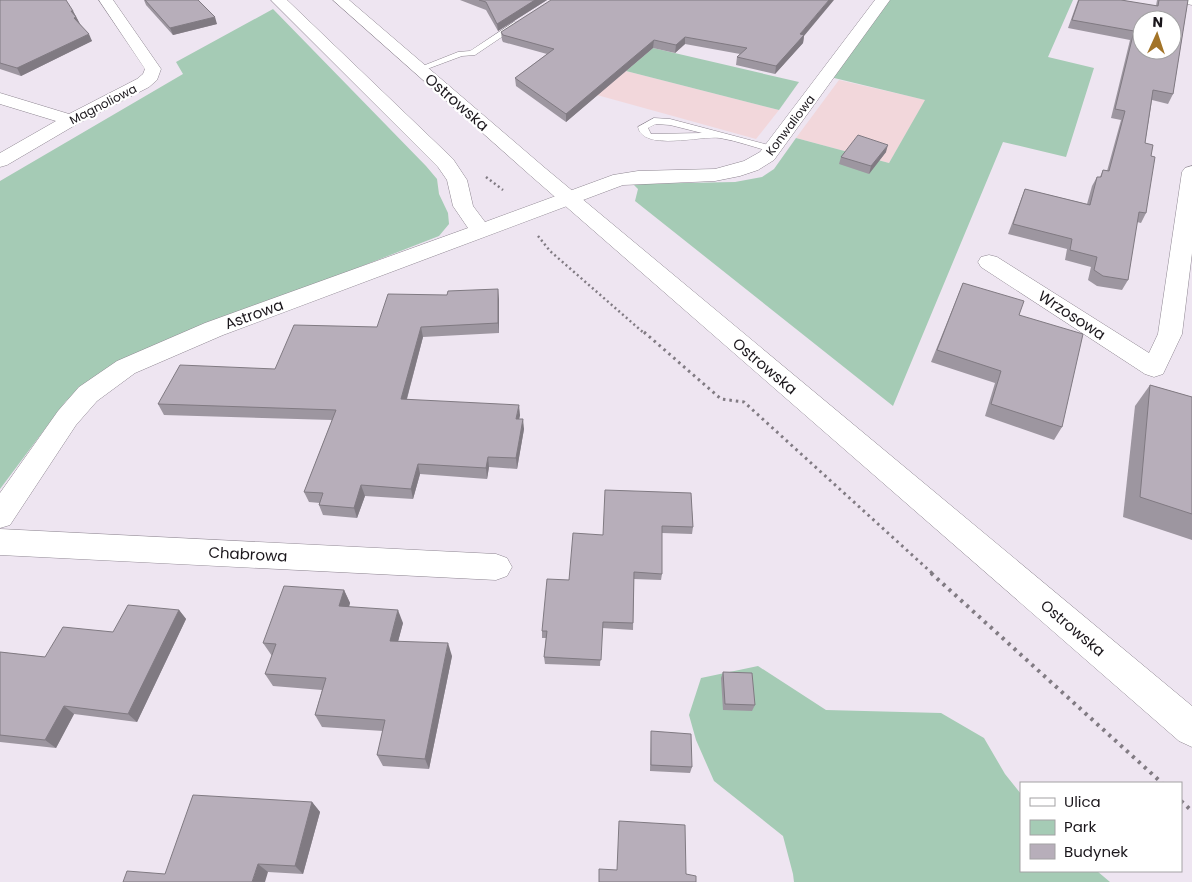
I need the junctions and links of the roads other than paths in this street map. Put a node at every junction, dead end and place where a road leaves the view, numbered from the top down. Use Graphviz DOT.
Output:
graph roads {
  1 [pos="106,0"];
  2 [pos="278,0"];
  3 [pos="340,0"];
  4 [pos="883,0"];
  5 [pos="1187,0"];
  6 [pos="1192,1"];
  7 [pos="522,21"];
  8 [pos="418,69"];
  9 [pos="0,98"];
  10 [pos="71,120"];
  11 [pos="720,135"];
  12 [pos="773,149"];
  13 [pos="0,161"];
  14 [pos="1192,172"];
  15 [pos="569,198"];
  16 [pos="480,230"];
  17 [pos="990,262"];
  18 [pos="0,516"];
  19 [pos="0,542"];
  20 [pos="496,567"];
  21 [pos="1192,729"];
  1 -- 10 [label="street, Magnoliowa"];
  2 -- 16 [label="street"];
  3 -- 8 [label="street, Ostrowska"];
  4 -- 12 [label="street, Konwaliowa"];
  5 -- 6 [label="street"];
  7 -- 8 [label="lane"];
  8 -- 15 [label="street, Ostrowska"];
  9 -- 10 [label="street"];
  10 -- 13 [label="street, Magnoliowa"];
  11 -- 11 [label="lane"];
  11 -- 12 [label="lane"];
  12 -- 15 [label="street, Konwaliowa"];
  14 -- 17 [label="street, Wrzosowa"];
  15 -- 16 [label="street, Astrowa"];
  15 -- 21 [label="street, Ostrowska"];
  16 -- 18 [label="street, Astrowa"];
  19 -- 20 [label="street, Chabrowa"];
}
